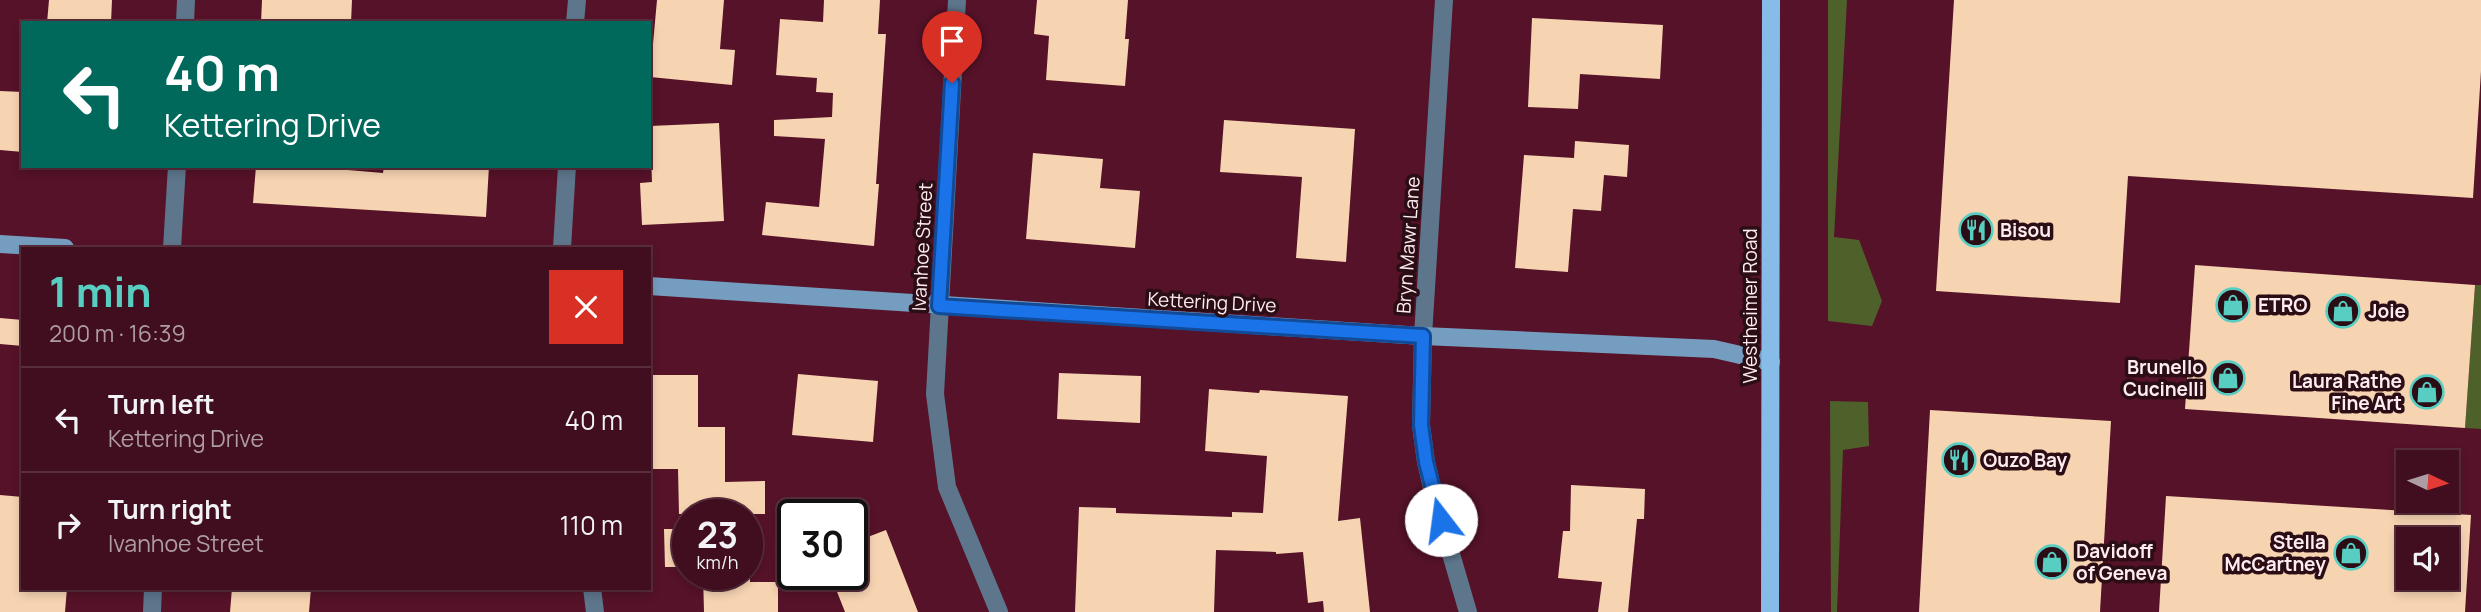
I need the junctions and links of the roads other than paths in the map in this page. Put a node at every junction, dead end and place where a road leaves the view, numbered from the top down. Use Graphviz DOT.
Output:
graph roads {
  1 [pos="186,0"];
  2 [pos="577,0"];
  3 [pos="957,0"];
  4 [pos="1444,0"];
  5 [pos="1771,0"];
  6 [pos="185,21"];
  7 [pos="575,21"];
  8 [pos="177,168"];
  9 [pos="567,168"];
  10 [pos="0,244"];
  11 [pos="49,247"];
  12 [pos="172,247"];
  13 [pos="562,247"];
  14 [pos="651,286"];
  15 [pos="939,306"];
  16 [pos="1423,336"];
  17 [pos="1771,362"];
  18 [pos="153,590"];
  19 [pos="592,590"];
  20 [pos="152,612"];
  21 [pos="595,612"];
  22 [pos="999,612"];
  23 [pos="1468,612"];
  24 [pos="1770,612"];
  1 -- 6 [label="street"];
  2 -- 7 [label="street"];
  3 -- 15 [label="street, Ivanhoe Street"];
  4 -- 16 [label="street, Bryn Mawr Lane"];
  5 -- 17 [label="main road, Westheimer Road"];
  8 -- 12 [label="street"];
  9 -- 13 [label="street"];
  10 -- 11 [label="street"];
  14 -- 15 [label="street, Kettering Drive"];
  15 -- 16 [label="street, Kettering Drive"];
  15 -- 22 [label="street, Ivanhoe Street"];
  16 -- 17 [label="street, Kettering Drive"];
  16 -- 23 [label="street, Bryn Mawr Lane"];
  17 -- 24 [label="main road, Westheimer Road"];
  18 -- 20 [label="street"];
  19 -- 21 [label="street"];
}
